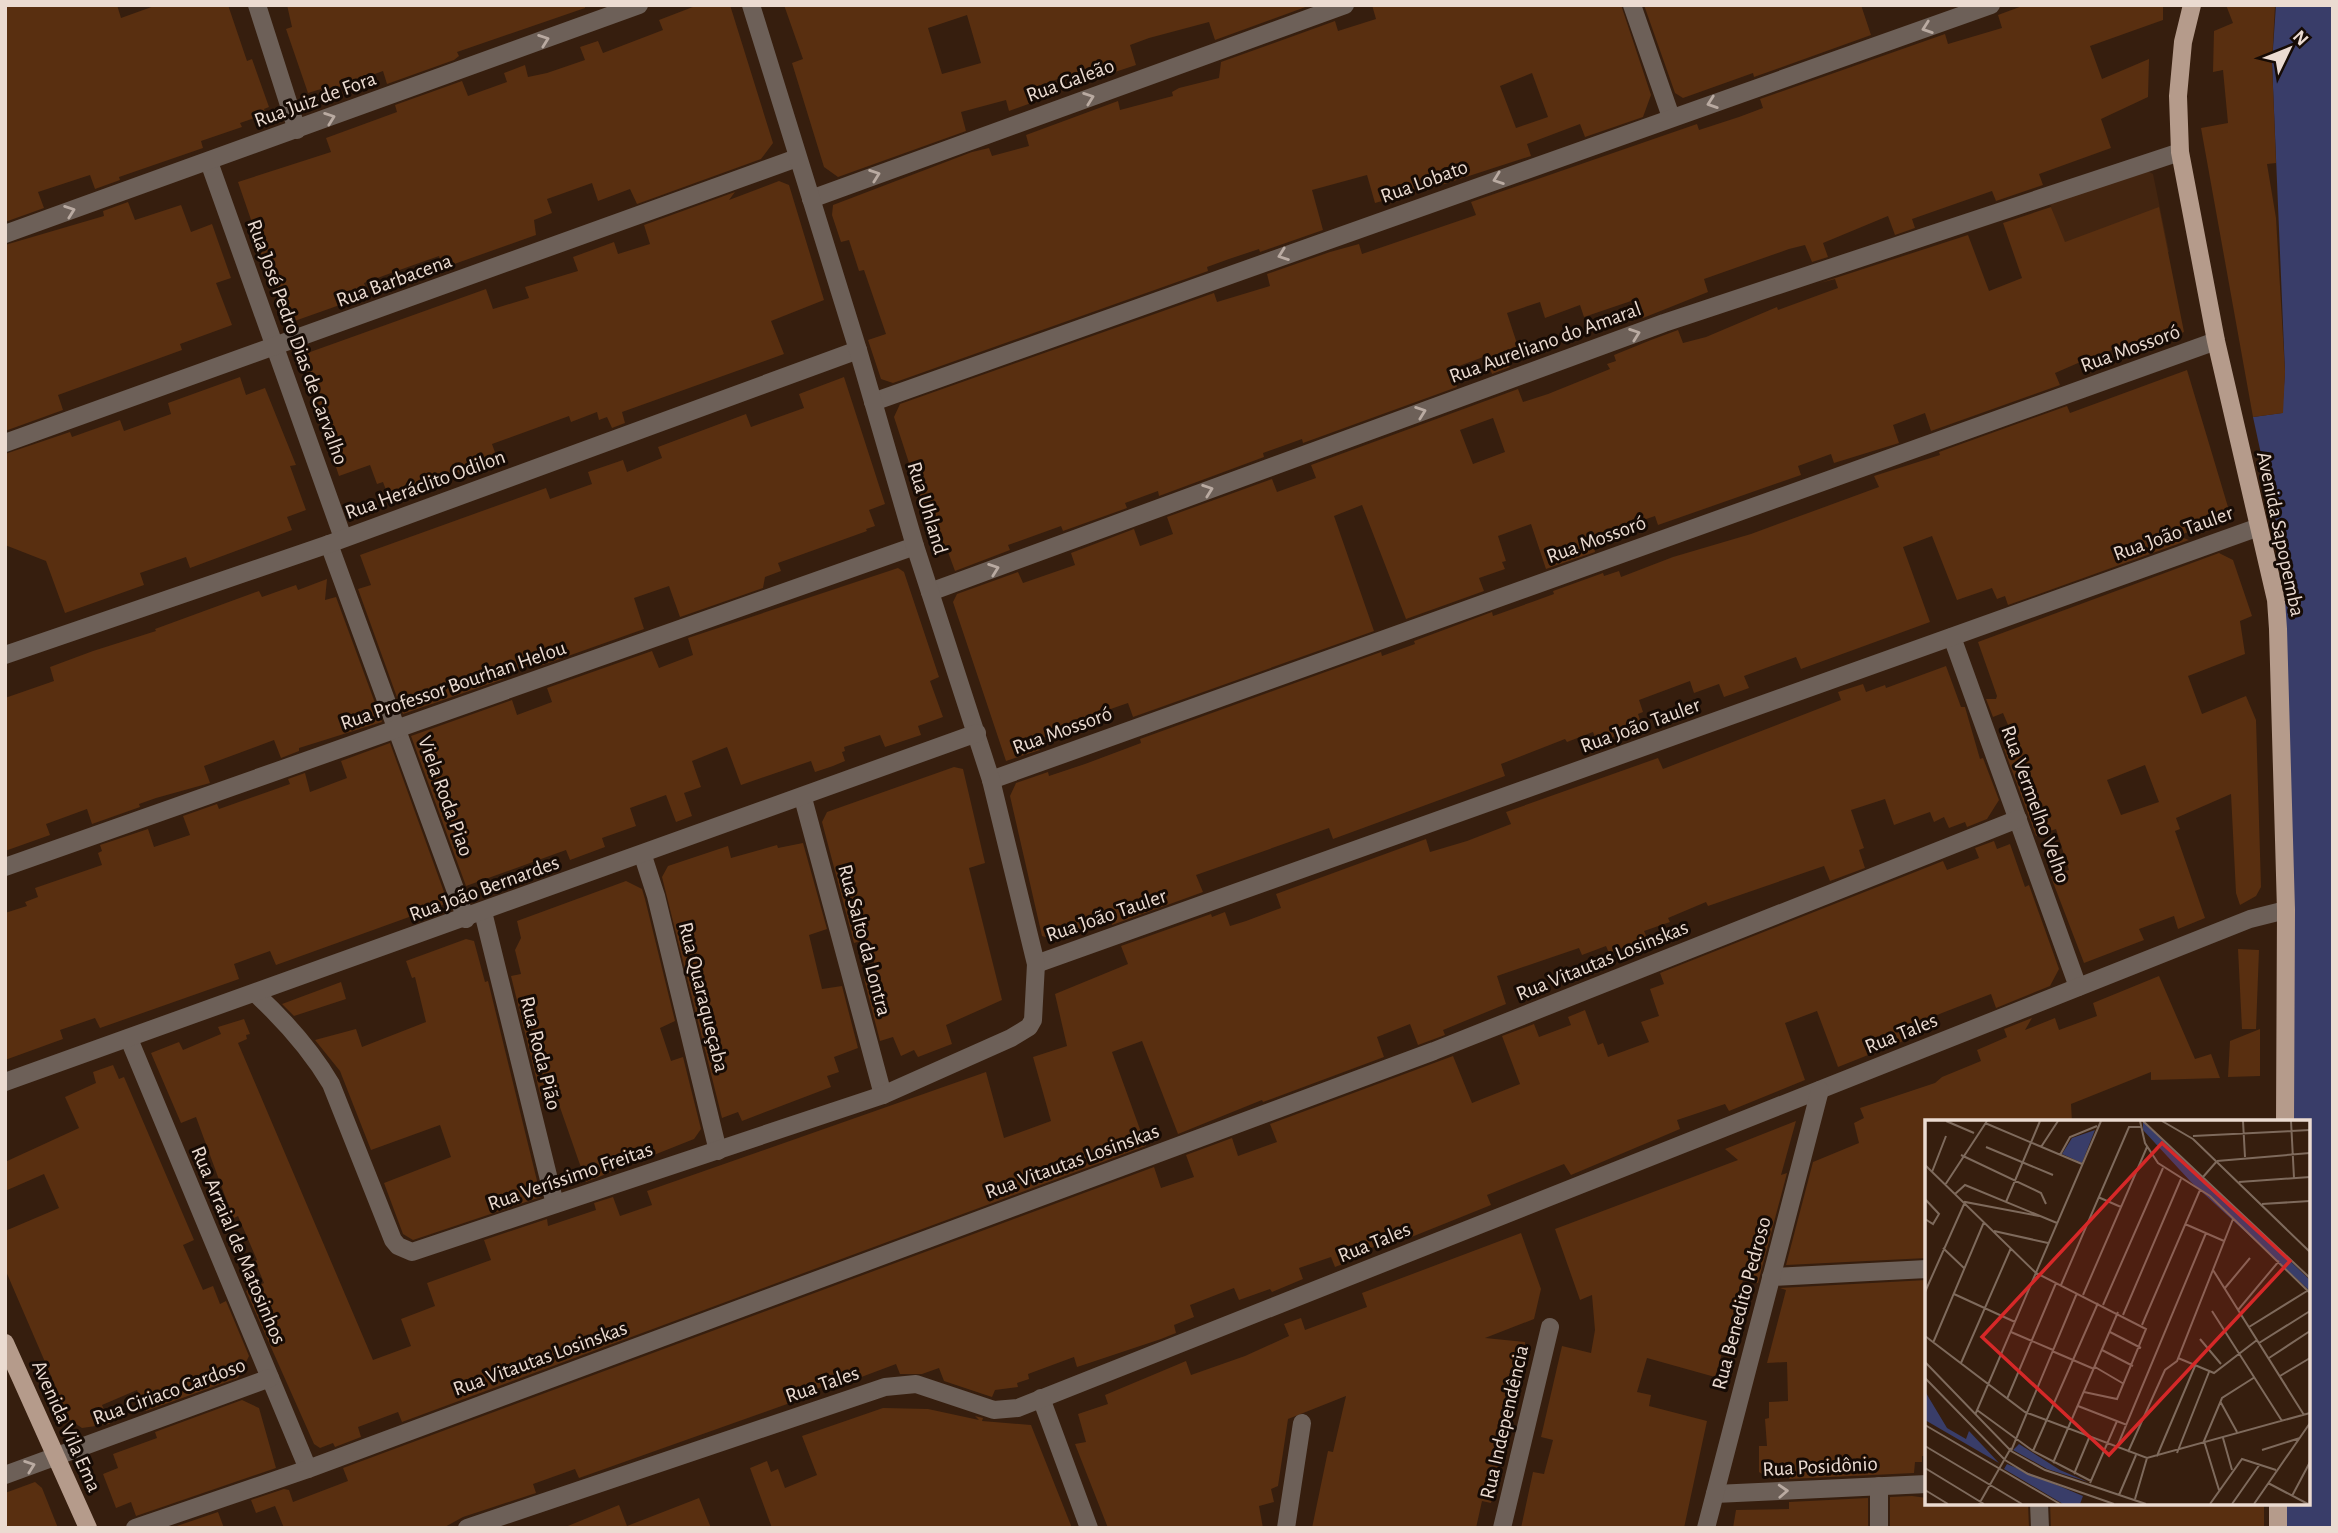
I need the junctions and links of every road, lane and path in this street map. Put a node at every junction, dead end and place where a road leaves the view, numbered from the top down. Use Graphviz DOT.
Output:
graph roads {
  1 [pos="257,5"];
  2 [pos="639,5"];
  3 [pos="751,5"];
  4 [pos="1345,5"];
  5 [pos="1632,5"];
  6 [pos="1991,5"];
  7 [pos="2192,5"];
  8 [pos="1671,117"];
  9 [pos="297,130"];
  10 [pos="2180,152"];
  11 [pos="797,158"];
  12 [pos="209,162"];
  13 [pos="811,198"];
  14 [pos="5,234"];
  15 [pos="2216,341"];
  16 [pos="275,348"];
  17 [pos="858,350"];
  18 [pos="873,402"];
  19 [pos="5,443"];
  20 [pos="2259,527"];
  21 [pos="336,541"];
  22 [pos="915,546"];
  23 [pos="930,592"];
  24 [pos="1952,637"];
  25 [pos="5,655"];
  26 [pos="397,728"];
  27 [pos="977,733"];
  28 [pos="991,780"];
  29 [pos="803,798"];
  30 [pos="2018,819"];
  31 [pos="643,856"];
  32 [pos="5,867"];
  33 [pos="2286,910"];
  34 [pos="483,912"];
  35 [pos="466,919"];
  36 [pos="1036,964"];
  37 [pos="2078,987"];
  38 [pos="256,994"];
  39 [pos="1029,1027"];
  40 [pos="129,1039"];
  41 [pos="5,1082"];
  42 [pos="1820,1090"];
  43 [pos="883,1095"];
  44 [pos="2285,1120"];
  45 [pos="718,1151"];
  46 [pos="555,1204"];
  47 [pos="1925,1269"];
  48 [pos="1771,1277"];
  49 [pos="1550,1327"];
  50 [pos="5,1343"];
  51 [pos="270,1378"];
  52 [pos="1041,1398"];
  53 [pos="1302,1423"];
  54 [pos="55,1457"];
  55 [pos="308,1469"];
  56 [pos="5,1475"];
  57 [pos="1925,1484"];
  58 [pos="1880,1486"];
  59 [pos="1715,1494"];
  60 [pos="2039,1505"];
  61 [pos="2278,1505"];
  62 [pos="88,1528"];
  63 [pos="135,1528"];
  64 [pos="467,1528"];
  65 [pos="1089,1528"];
  66 [pos="1286,1528"];
  67 [pos="1502,1528"];
  68 [pos="1706,1528"];
  69 [pos="1879,1528"];
  70 [pos="2040,1528"];
  71 [pos="2278,1528"];
  1 -- 9 [label="street"];
  9 -- 2 [label="street, Rua Juiz de Fora, one-way"];
  3 -- 11 [label="street, Rua Uhland"];
  13 -- 4 [label="street, Rua Galeão, one-way"];
  5 -- 8 [label="street"];
  6 -- 8 [label="street, Rua Lobato, one-way"];
  7 -- 10 [label="main road, Avenida Sapopemba"];
  8 -- 18 [label="street, Rua Lobato, one-way"];
  9 -- 12 [label="street, Rua Juiz de Fora"];
  10 -- 15 [label="main road, Avenida Sapopemba"];
  23 -- 10 [label="street, Rua Aureliano do Amaral, one-way"];
  11 -- 13 [label="street, Rua Uhland"];
  11 -- 16 [label="street, Rua Barbacena"];
  14 -- 12 [label="street, Rua Juiz de Fora, one-way"];
  12 -- 16 [label="street, Rua José Pedro Dias de Carvalho"];
  13 -- 17 [label="street, Rua Uhland"];
  15 -- 20 [label="main road, Avenida Sapopemba"];
  15 -- 28 [label="street, Rua Mossoró"];
  16 -- 19 [label="street, Rua Barbacena"];
  16 -- 21 [label="street, Rua José Pedro Dias de Carvalho"];
  17 -- 18 [label="street, Rua Uhland"];
  17 -- 21 [label="street, Rua Heráclito Odilon"];
  18 -- 22 [label="street, Rua Uhland"];
  20 -- 24 [label="street, Rua João Tauler"];
  20 -- 33 [label="main road, Avenida Sapopemba"];
  21 -- 25 [label="street, Rua Heráclito Odilon"];
  21 -- 26 [label="street, Rua José Pedro Dias de Carvalho"];
  22 -- 23 [label="street, Rua Uhland"];
  22 -- 26 [label="street, Rua Professor Bourhan Helou"];
  23 -- 27 [label="street, Rua Uhland"];
  24 -- 30 [label="street, Rua Vermelho Velho"];
  24 -- 36 [label="street, Rua João Tauler"];
  26 -- 32 [label="street, Rua Professor Bourhan Helou"];
  26 -- 35 [label="street, Viela Roda Piao"];
  27 -- 28 [label="street, Rua Uhland"];
  27 -- 29 [label="street, Rua João Bernardes"];
  28 -- 36 [label="street, Rua Uhland"];
  29 -- 31 [label="street, Rua João Bernardes"];
  29 -- 43 [label="street, Rua Salto da Lontra"];
  30 -- 37 [label="street, Rua Vermelho Velho"];
  30 -- 55 [label="street, Rua Vitautas Losinskas"];
  31 -- 34 [label="street, Rua João Bernardes"];
  31 -- 45 [label="street, Rua Quaraqueçaba"];
  33 -- 37 [label="street, Rua Tales"];
  33 -- 44 [label="main road, Avenida Sapopemba"];
  34 -- 35 [label="street, Rua João Bernardes"];
  34 -- 46 [label="street, Rua Roda Pião"];
  35 -- 38 [label="street, Rua João Bernardes"];
  36 -- 39 [label="street, Rua Uhland"];
  37 -- 42 [label="street, Rua Tales"];
  38 -- 40 [label="street, Rua João Bernardes"];
  38 -- 46 [label="street, Rua Veríssimo Freitas"];
  39 -- 43 [label="street, Rua Veríssimo Freitas"];
  40 -- 41 [label="street, Rua João Bernardes"];
  40 -- 51 [label="street, Rua Arraial de Matosinhos"];
  42 -- 48 [label="street, Rua Benedito Pedroso"];
  42 -- 52 [label="street, Rua Tales"];
  43 -- 45 [label="street, Rua Veríssimo Freitas"];
  45 -- 46 [label="street, Rua Veríssimo Freitas"];
  47 -- 48 [label="street"];
  48 -- 59 [label="street, Rua Benedito Pedroso"];
  49 -- 67 [label="street, Rua Independência"];
  50 -- 54 [label="main road, Avenida Vila Ema"];
  51 -- 54 [label="street, Rua Ciriaco Cardoso"];
  51 -- 55 [label="street, Rua Arraial de Matosinhos"];
  52 -- 64 [label="street, Rua Tales"];
  52 -- 65 [label="street"];
  53 -- 66 [label="street"];
  56 -- 54 [label="street, Rua Ciriaco Cardoso, one-way"];
  54 -- 62 [label="main road, Avenida Vila Ema"];
  55 -- 63 [label="street, Rua Vitautas Losinskas"];
  57 -- 58 [label="street, Rua Posidônio"];
  59 -- 58 [label="street, Rua Posidônio, one-way"];
  58 -- 69 [label="street"];
  59 -- 68 [label="street, Rua Benedito Pedroso"];
  60 -- 70 [label="street"];
  61 -- 71 [label="main road"];
}
